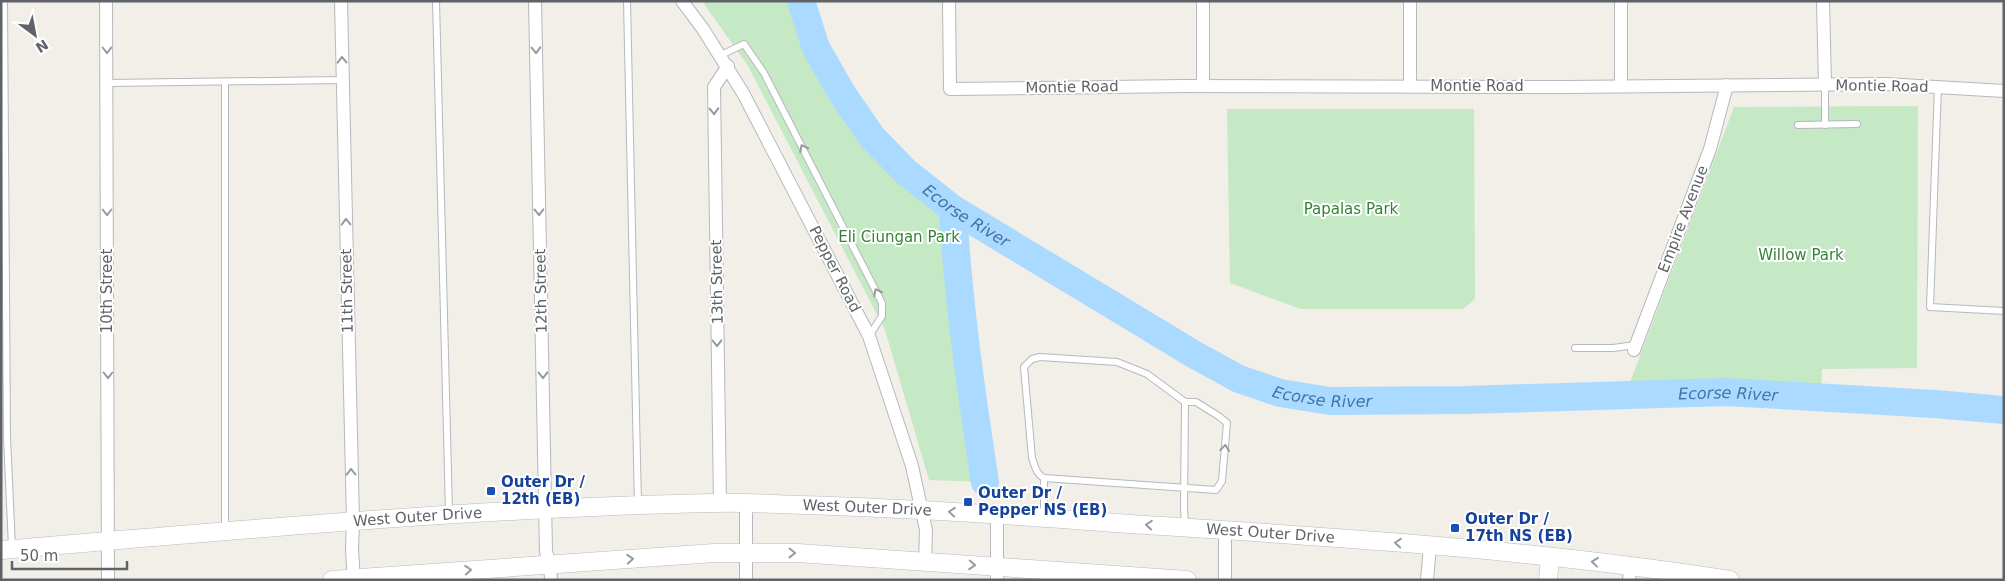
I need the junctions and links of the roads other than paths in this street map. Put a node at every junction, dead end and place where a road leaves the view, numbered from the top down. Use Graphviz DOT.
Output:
graph roads {
  1 [pos="4,1"];
  2 [pos="106,1"];
  3 [pos="341,1"];
  4 [pos="436,1"];
  5 [pos="535,1"];
  6 [pos="627,1"];
  7 [pos="682,1"];
  8 [pos="949,1"];
  9 [pos="1203,1"];
  10 [pos="1410,1"];
  11 [pos="1621,1"];
  12 [pos="1823,1"];
  13 [pos="721,55"];
  14 [pos="728,66"];
  15 [pos="343,80"];
  16 [pos="226,82"];
  17 [pos="107,84"];
  18 [pos="1727,85"];
  19 [pos="1825,85"];
  20 [pos="1203,86"];
  21 [pos="1410,86"];
  22 [pos="1621,86"];
  23 [pos="1938,86"];
  24 [pos="2004,91"];
  25 [pos="1857,124"];
  26 [pos="1798,125"];
  27 [pos="1825,125"];
  28 [pos="2004,311"];
  29 [pos="869,336"];
  30 [pos="1575,348"];
  31 [pos="1635,348"];
  32 [pos="1184,402"];
  33 [pos="1044,478"];
  34 [pos="1184,488"];
  35 [pos="720,503"];
  36 [pos="746,503"];
  37 [pos="638,505"];
  38 [pos="546,508"];
  39 [pos="922,510"];
  40 [pos="449,514"];
  41 [pos="997,515"];
  42 [pos="1044,518"];
  43 [pos="353,521"];
  44 [pos="1184,527"];
  45 [pos="1225,530"];
  46 [pos="225,532"];
  47 [pos="108,541"];
  48 [pos="1430,546"];
  49 [pos="7,550"];
  50 [pos="746,553"];
  51 [pos="1550,557"];
  52 [pos="925,562"];
  53 [pos="550,572"];
  54 [pos="997,573"];
  55 [pos="1630,573"];
  56 [pos="354,579"];
  57 [pos="108,580"];
  58 [pos="332,580"];
  59 [pos="746,580"];
  60 [pos="1187,580"];
  61 [pos="1224,580"];
  62 [pos="1427,580"];
  63 [pos="1548,580"];
  64 [pos="1730,580"];
  1 -- 49 [label="lane"];
  2 -- 17 [label="street, 10th Street, one-way"];
  15 -- 3 [label="street, 11th Street, one-way"];
  4 -- 40 [label="lane"];
  5 -- 38 [label="street, 12th Street, one-way"];
  6 -- 37 [label="lane"];
  7 -- 13 [label="street, Pepper Road"];
  8 -- 20 [label="street, Montie Road"];
  9 -- 20 [label="street"];
  10 -- 21 [label="street"];
  11 -- 22 [label="street"];
  12 -- 19 [label="street"];
  13 -- 14 [label="street, Pepper Road"];
  29 -- 13 [label="lane, one-way"];
  14 -- 29 [label="street, Pepper Road"];
  14 -- 35 [label="street, 13th Street, one-way"];
  15 -- 16 [label="lane"];
  43 -- 15 [label="street, 11th Street, one-way"];
  16 -- 17 [label="lane"];
  16 -- 46 [label="lane"];
  17 -- 47 [label="street, 10th Street, one-way"];
  18 -- 19 [label="street, Montie Road"];
  18 -- 22 [label="street, Montie Road"];
  18 -- 31 [label="street, Empire Avenue"];
  19 -- 23 [label="street, Montie Road"];
  19 -- 27 [label="lane"];
  20 -- 21 [label="street, Montie Road"];
  21 -- 22 [label="street, Montie Road"];
  23 -- 24 [label="street, Montie Road"];
  23 -- 28 [label="lane"];
  25 -- 27 [label="lane"];
  26 -- 27 [label="lane"];
  29 -- 39 [label="street, Pepper Road"];
  30 -- 31 [label="lane"];
  32 -- 33 [label="lane"];
  32 -- 34 [label="lane"];
  34 -- 32 [label="lane, one-way"];
  33 -- 34 [label="lane"];
  33 -- 42 [label="lane"];
  34 -- 44 [label="lane"];
  35 -- 36 [label="main road, West Outer Drive"];
  35 -- 37 [label="main road, West Outer Drive"];
  36 -- 39 [label="main road, West Outer Drive"];
  36 -- 50 [label="street"];
  37 -- 38 [label="main road, West Outer Drive"];
  38 -- 40 [label="main road, West Outer Drive"];
  38 -- 53 [label="street, 12th Street"];
  41 -- 39 [label="main road, West Outer Drive, one-way"];
  39 -- 52 [label="street, Pepper Road"];
  40 -- 43 [label="main road, West Outer Drive"];
  41 -- 42 [label="main road, West Outer Drive"];
  41 -- 54 [label="street"];
  44 -- 42 [label="main road, West Outer Drive, one-way"];
  43 -- 46 [label="main road, West Outer Drive"];
  43 -- 56 [label="street, 11th Street"];
  44 -- 45 [label="main road, West Outer Drive"];
  48 -- 45 [label="main road, West Outer Drive, one-way"];
  45 -- 61 [label="street"];
  46 -- 47 [label="main road, West Outer Drive"];
  47 -- 49 [label="main road, West Outer Drive"];
  47 -- 57 [label="street, 10th Street"];
  48 -- 51 [label="main road, West Outer Drive"];
  48 -- 62 [label="street"];
  50 -- 52 [label="main road, one-way"];
  53 -- 50 [label="main road, one-way"];
  50 -- 59 [label="street"];
  55 -- 51 [label="main road, West Outer Drive, one-way"];
  51 -- 63 [label="main road"];
  52 -- 54 [label="main road, one-way"];
  56 -- 53 [label="main road, one-way"];
  54 -- 60 [label="main road"];
  55 -- 64 [label="main road, West Outer Drive"];
  56 -- 58 [label="main road"];
}
